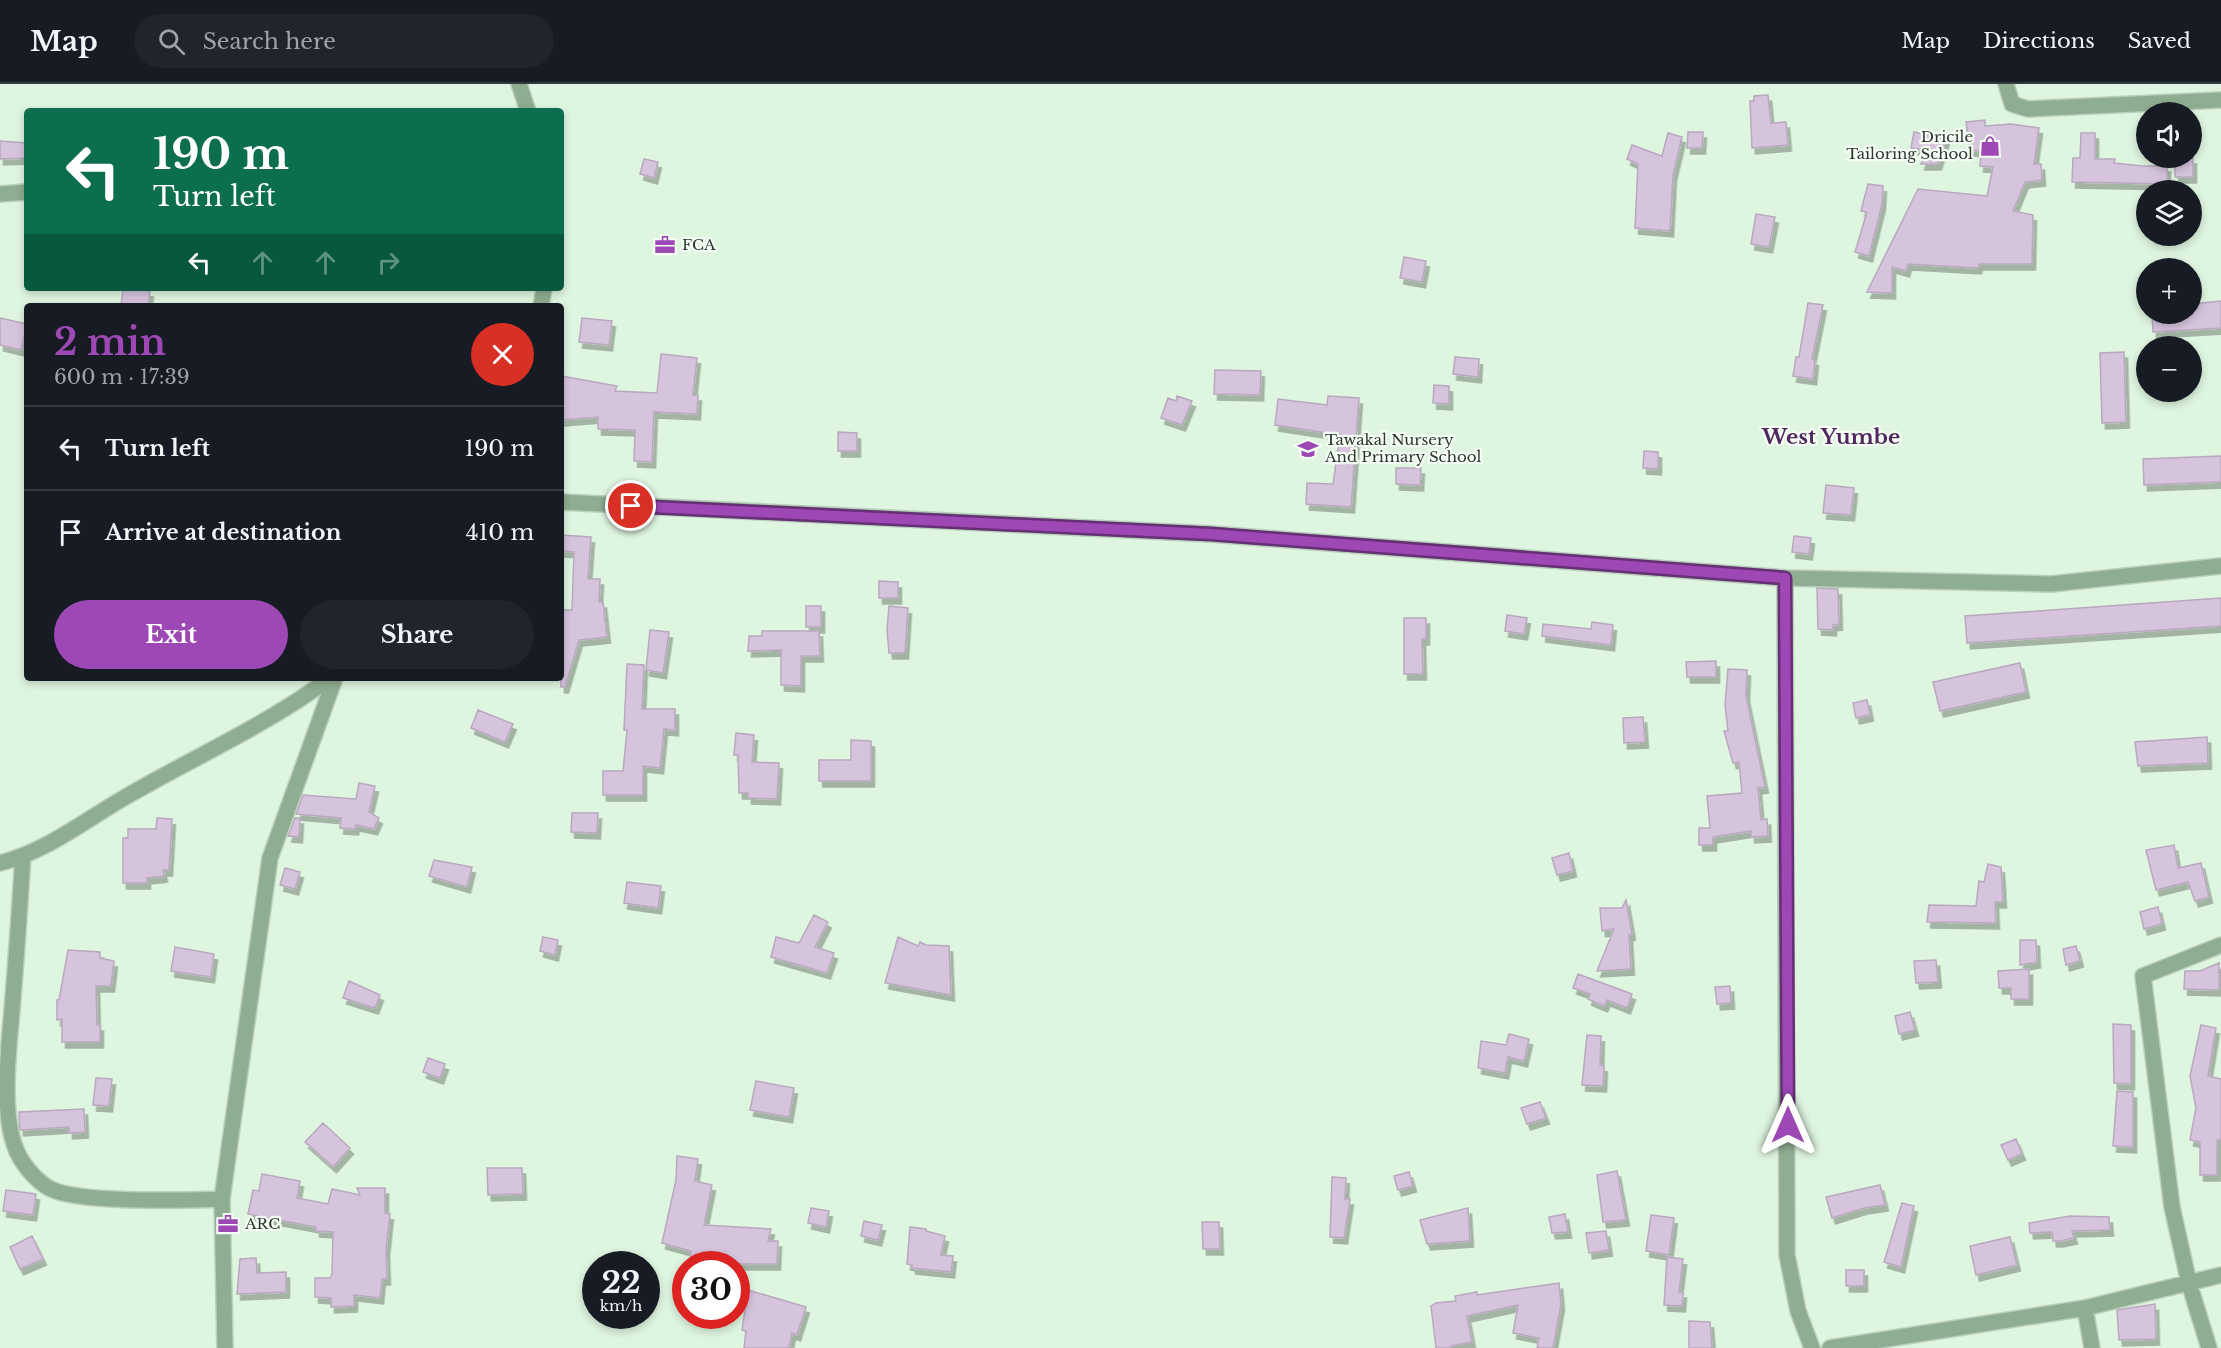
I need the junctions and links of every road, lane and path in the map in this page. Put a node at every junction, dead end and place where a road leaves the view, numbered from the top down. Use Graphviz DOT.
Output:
graph roads {
  1 [pos="519,84"];
  2 [pos="2006,84"];
  3 [pos="2221,100"];
  4 [pos="527,108"];
  5 [pos="24,192"];
  6 [pos="0,194"];
  7 [pos="564,502"];
  8 [pos="2221,566"];
  9 [pos="1785,578"];
  10 [pos="326,681"];
  11 [pos="334,681"];
  12 [pos="23,856"];
  13 [pos="0,863"];
  14 [pos="2221,945"];
  15 [pos="222,1199"];
  16 [pos="2221,1275"];
  17 [pos="2189,1283"];
  18 [pos="2085,1308"];
  19 [pos="225,1348"];
  20 [pos="1812,1348"];
  21 [pos="1830,1348"];
  22 [pos="2092,1348"];
  23 [pos="2209,1348"];
  1 -- 4 [label="street"];
  2 -- 3 [label="street"];
  5 -- 6 [label="street"];
  7 -- 9 [label="street"];
  8 -- 9 [label="street"];
  9 -- 20 [label="street"];
  10 -- 12 [label="street"];
  11 -- 15 [label="street"];
  12 -- 13 [label="street"];
  12 -- 15 [label="street"];
  14 -- 17 [label="street"];
  15 -- 19 [label="street"];
  16 -- 17 [label="street"];
  17 -- 18 [label="street"];
  17 -- 23 [label="street"];
  18 -- 21 [label="street"];
  18 -- 22 [label="street"];
}
